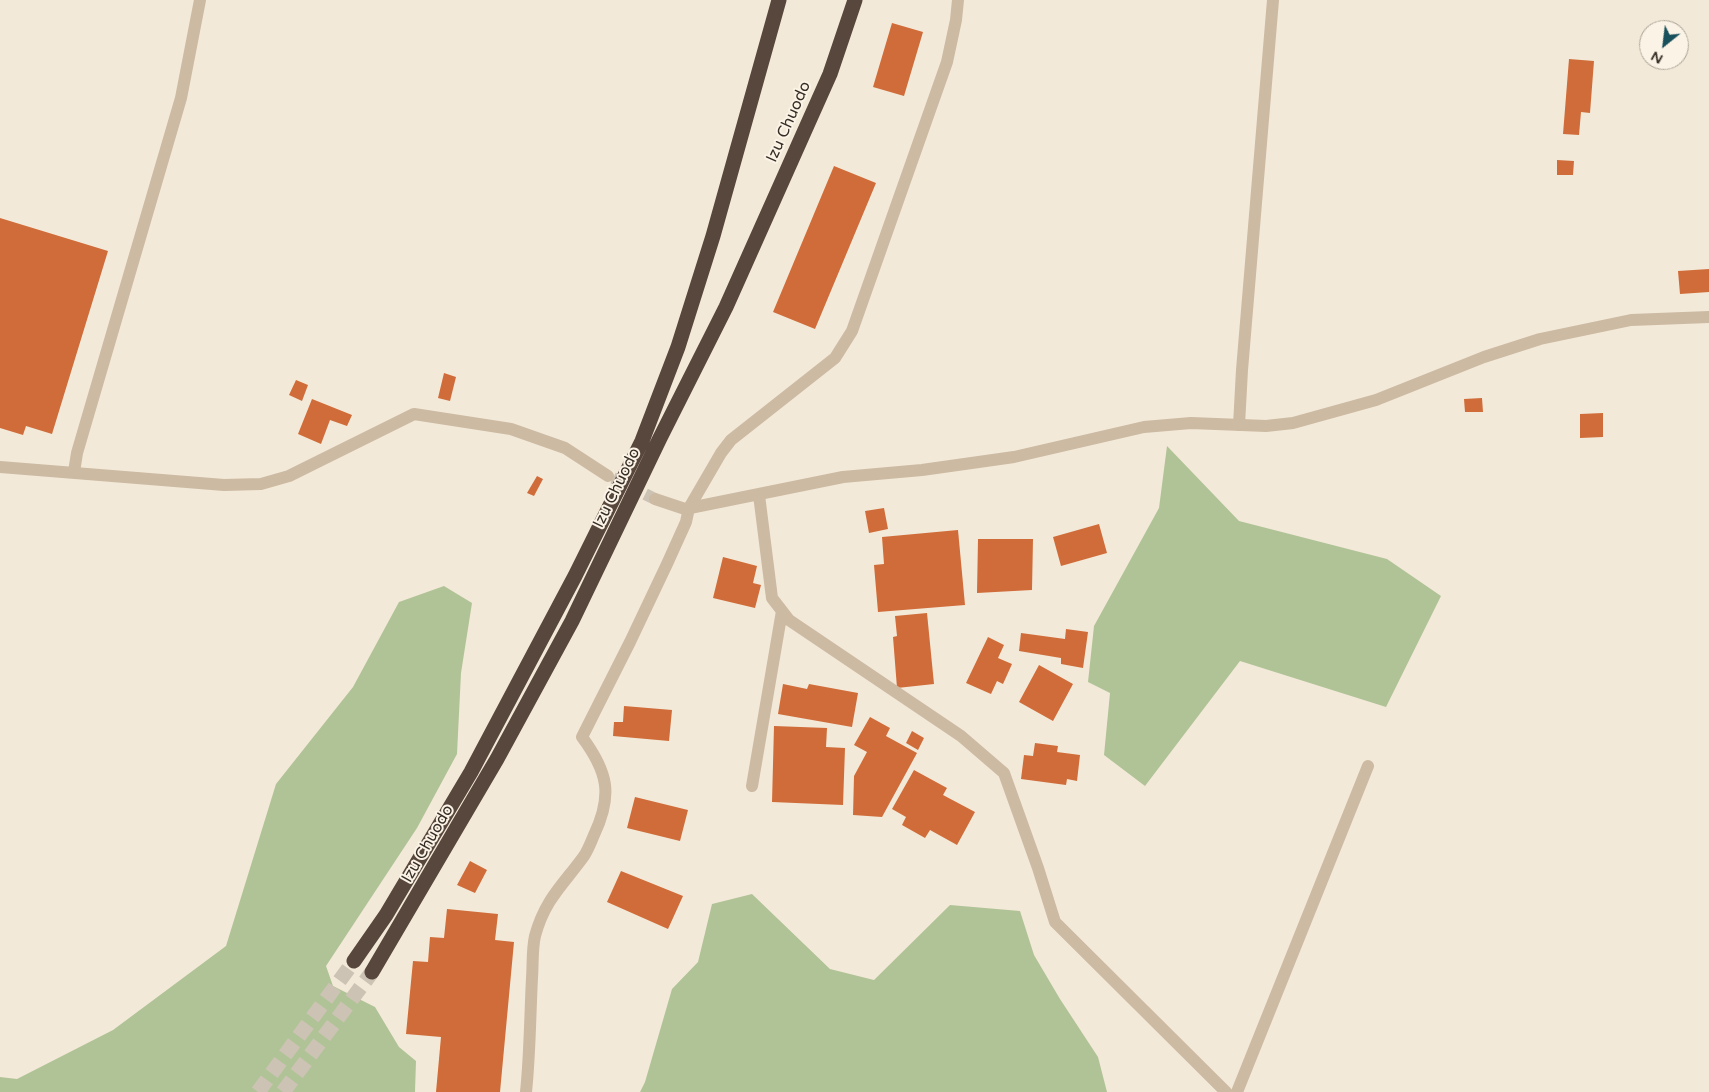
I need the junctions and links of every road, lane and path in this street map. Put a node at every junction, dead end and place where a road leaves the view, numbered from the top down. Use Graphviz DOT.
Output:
graph roads {
  1 [pos="200,0"];
  2 [pos="778,0"];
  3 [pos="855,0"];
  4 [pos="958,0"];
  5 [pos="1273,0"];
  6 [pos="1709,317"];
  7 [pos="1239,425"];
  8 [pos="0,466"];
  9 [pos="74,472"];
  10 [pos="608,476"];
  11 [pos="759,495"];
  12 [pos="655,499"];
  13 [pos="689,508"];
  14 [pos="782,611"];
  15 [pos="1368,766"];
  16 [pos="752,786"];
  17 [pos="354,961"];
  18 [pos="372,972"];
  19 [pos="526,1092"];
  20 [pos="1226,1092"];
  21 [pos="1237,1092"];
  1 -- 9 [label="street"];
  2 -- 17 [label="highway, Izu Chuodo"];
  3 -- 18 [label="highway, Izu Chuodo"];
  4 -- 13 [label="street"];
  5 -- 7 [label="street"];
  6 -- 7 [label="street"];
  7 -- 11 [label="street"];
  8 -- 9 [label="street"];
  9 -- 10 [label="street"];
  11 -- 13 [label="street"];
  11 -- 14 [label="street"];
  12 -- 13 [label="street"];
  13 -- 19 [label="street"];
  14 -- 16 [label="street"];
  14 -- 20 [label="street"];
  15 -- 21 [label="street"];
}
